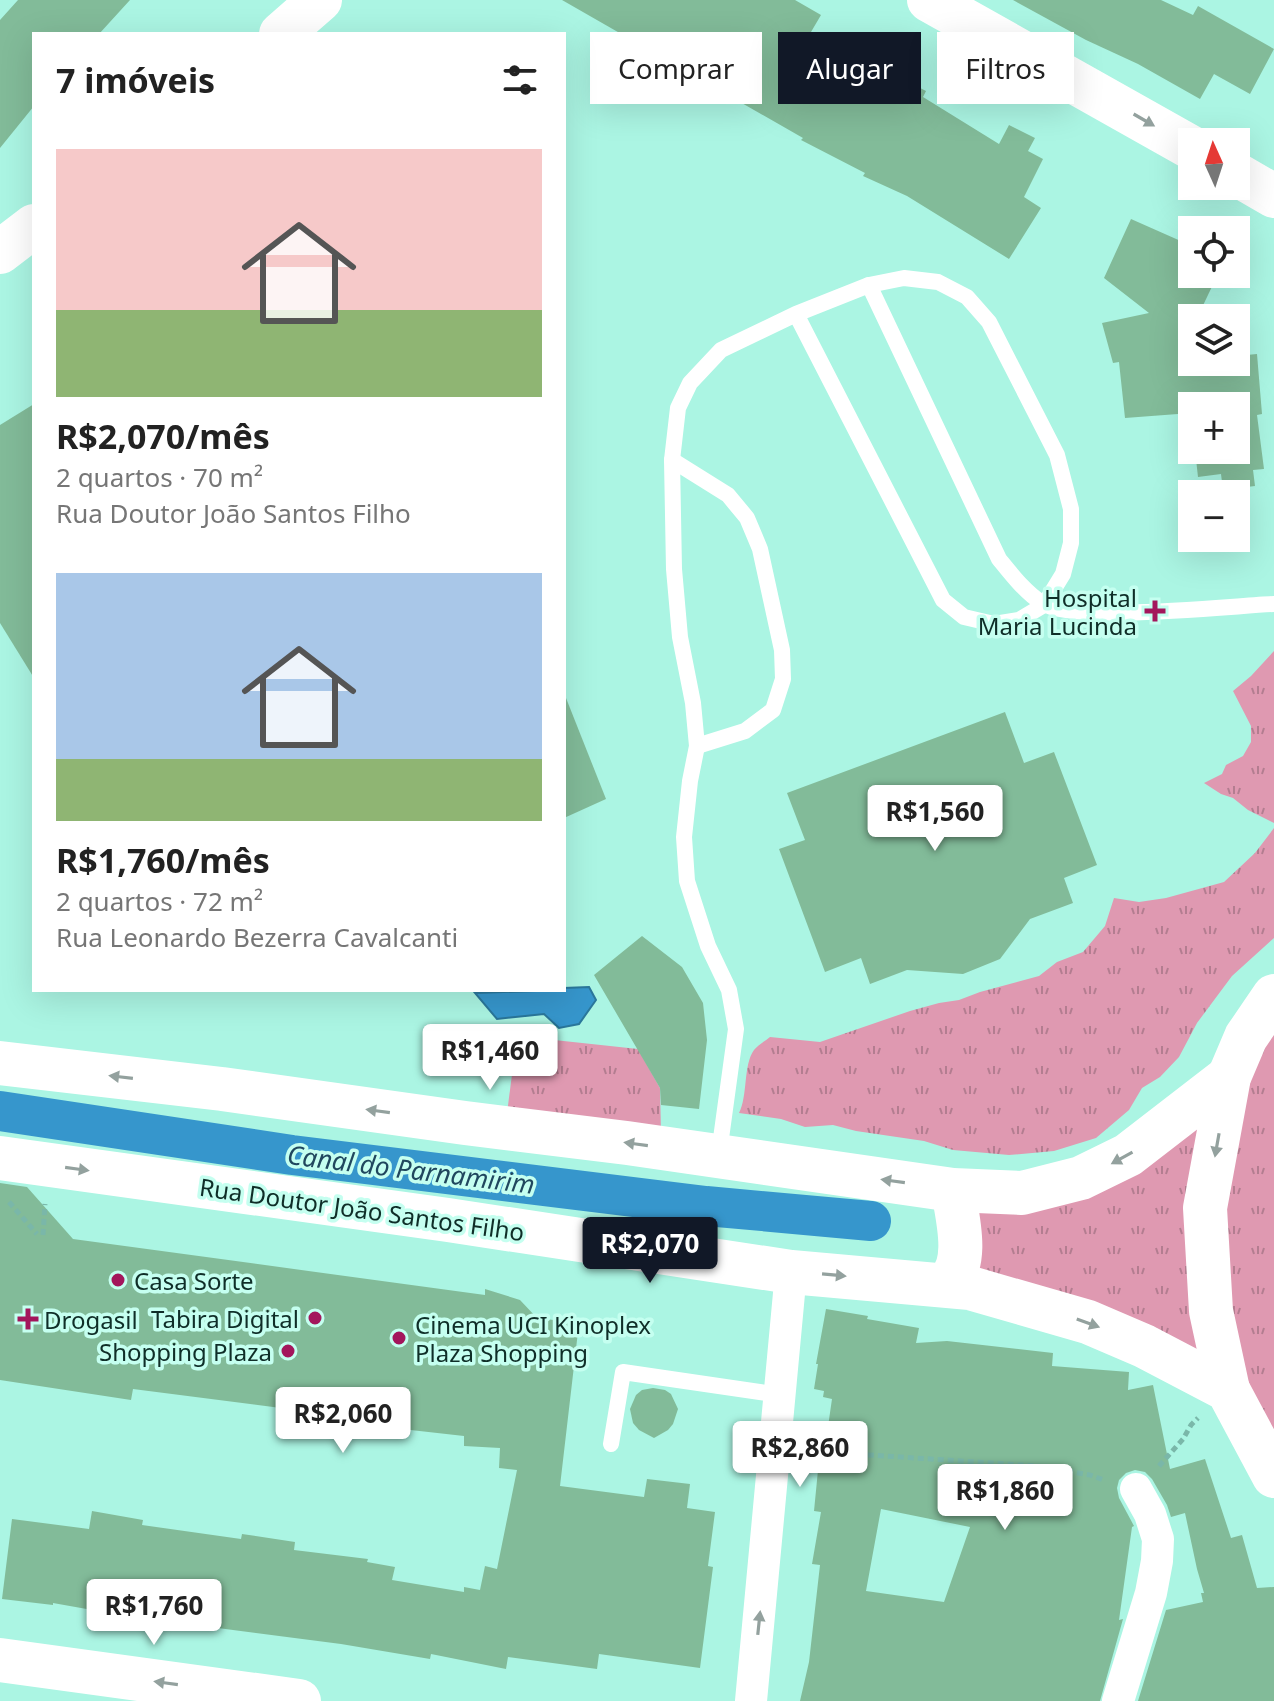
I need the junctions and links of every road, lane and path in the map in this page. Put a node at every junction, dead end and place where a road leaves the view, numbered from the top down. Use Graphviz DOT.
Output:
graph roads {
  1 [pos="320,0"];
  2 [pos="929,0"];
  3 [pos="283,32"];
  4 [pos="1178,140"];
  5 [pos="1250,182"];
  6 [pos="1274,196"];
  7 [pos="32,228"];
  8 [pos="0,252"];
  9 [pos="869,285"];
  10 [pos="796,314"];
  11 [pos="672,460"];
  12 [pos="1274,604"];
  13 [pos="1044,605"];
  14 [pos="697,746"];
  15 [pos="1274,996"];
  16 [pos="0,1063"];
  17 [pos="1229,1077"];
  18 [pos="719,1156"];
  19 [pos="0,1158"];
  20 [pos="953,1190"];
  21 [pos="0,1193"];
  22 [pos="37,1234"];
  23 [pos="791,1272"];
  24 [pos="945,1284"];
  25 [pos="1228,1390"];
  26 [pos="780,1395"];
  27 [pos="611,1444"];
  28 [pos="776,1448"];
  29 [pos="1274,1476"];
  30 [pos="1136,1489"];
  31 [pos="0,1660"];
  32 [pos="214,1695"];
  33 [pos="299,1701"];
  34 [pos="751,1701"];
  35 [pos="1118,1701"];
  1 -- 3 [label="street"];
  2 -- 4 [label="street, one-way"];
  5 -- 6 [label="street"];
  7 -- 8 [label="street"];
  9 -- 10 [label="lane"];
  9 -- 13 [label="lane"];
  9 -- 13 [label="lane"];
  10 -- 11 [label="lane"];
  10 -- 13 [label="lane"];
  11 -- 14 [label="lane"];
  11 -- 14 [label="lane"];
  12 -- 13 [label="lane"];
  14 -- 18 [label="lane"];
  15 -- 17 [label="street"];
  18 -- 16 [label="street, one-way"];
  17 -- 20 [label="street, one-way"];
  17 -- 25 [label="street, one-way"];
  20 -- 18 [label="street, one-way"];
  19 -- 23 [label="street, Rua Doutor João Santos Filho, one-way"];
  20 -- 24 [label="street"];
  21 -- 22 [label="path"];
  23 -- 24 [label="street, Rua Doutor João Santos Filho, one-way"];
  23 -- 26 [label="street"];
  24 -- 25 [label="street, Rua Doutor João Santos Filho, one-way"];
  25 -- 29 [label="street"];
  25 -- 30 [label="path"];
  26 -- 27 [label="lane"];
  26 -- 28 [label="street"];
  28 -- 30 [label="path"];
  34 -- 28 [label="street, one-way"];
  30 -- 35 [label="street"];
  32 -- 31 [label="street, one-way"];
  32 -- 33 [label="street"];
}
